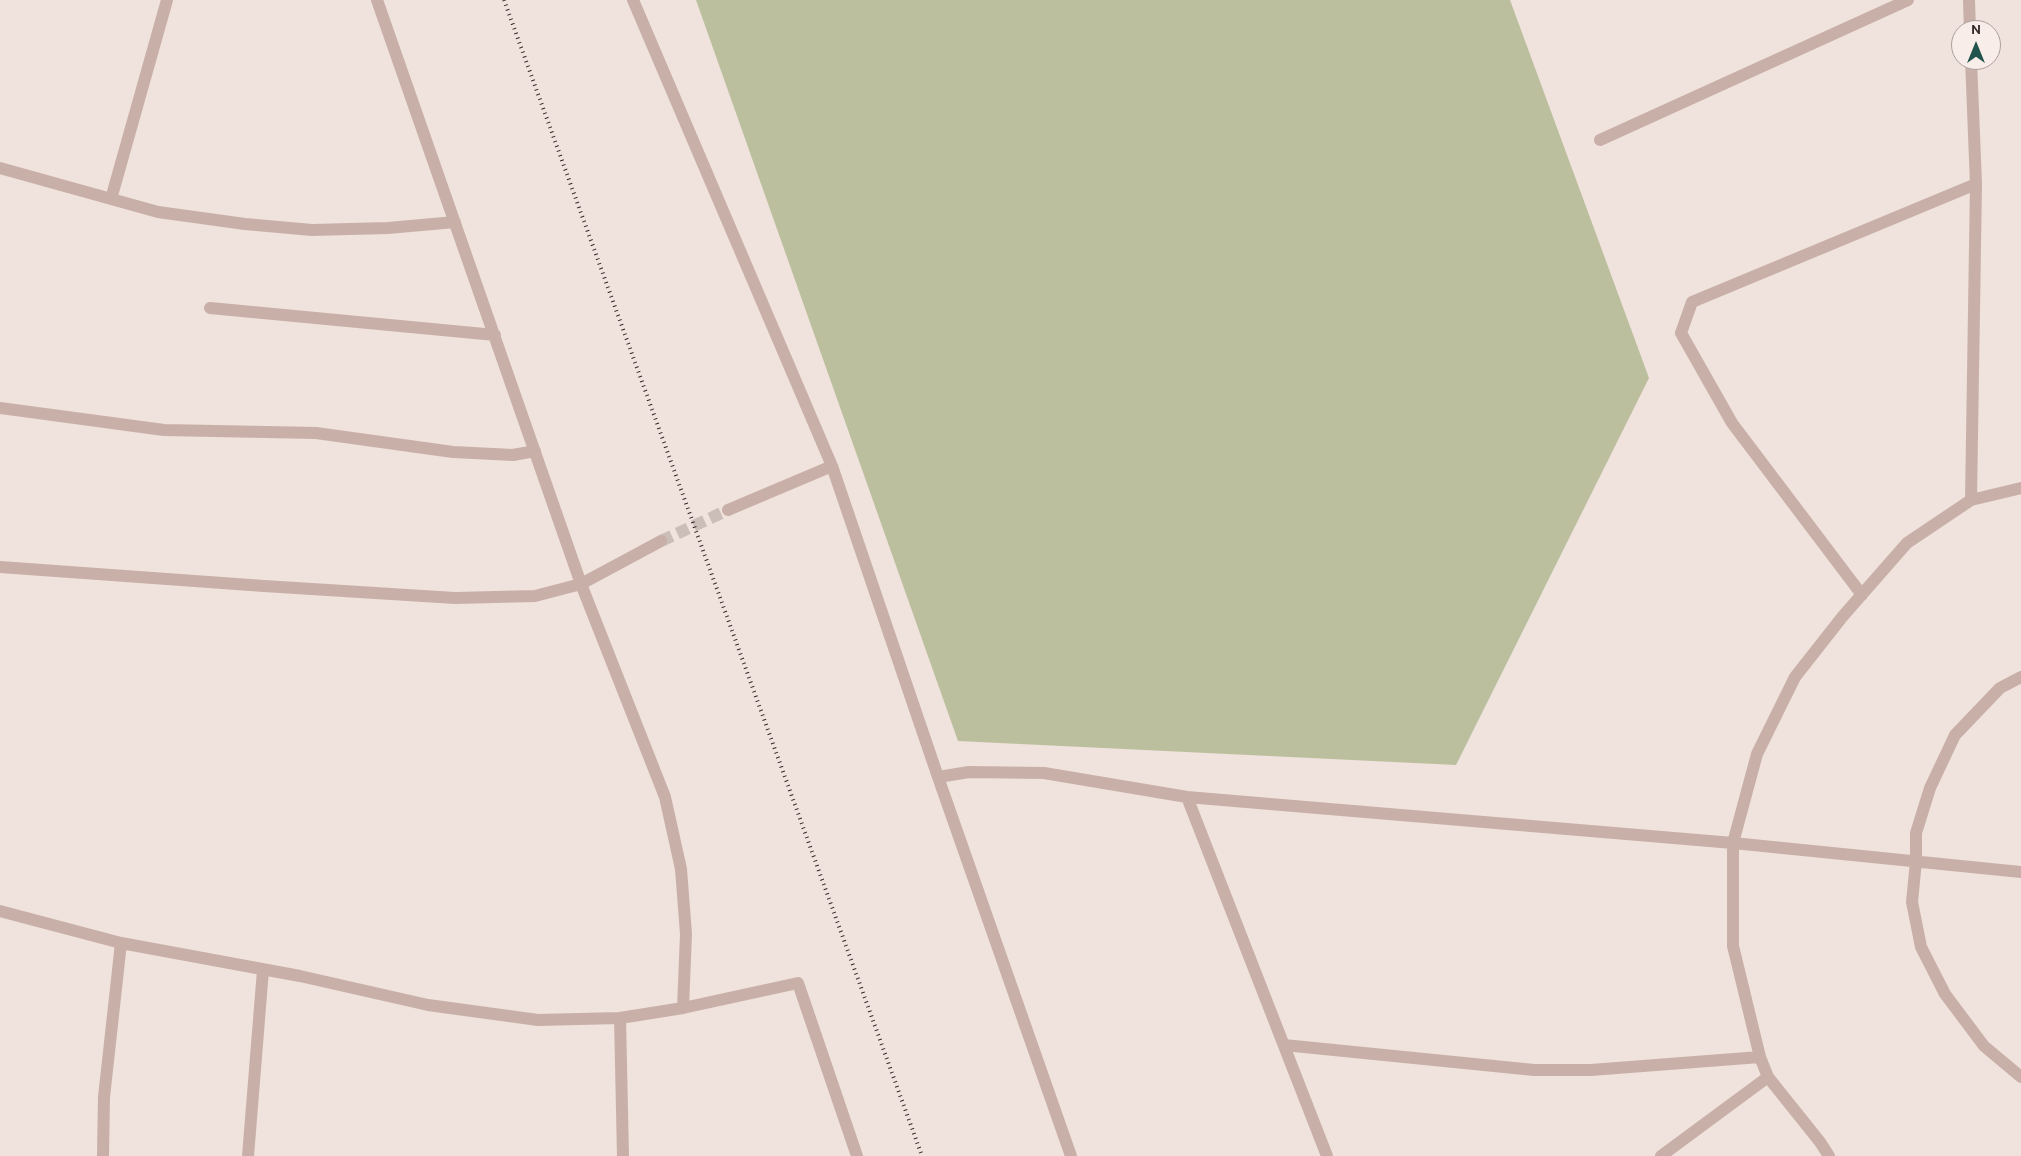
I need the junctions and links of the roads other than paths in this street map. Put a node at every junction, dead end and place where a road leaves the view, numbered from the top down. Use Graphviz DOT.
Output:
graph roads {
  1 [pos="167,0"];
  2 [pos="377,0"];
  3 [pos="633,0"];
  4 [pos="1908,0"];
  5 [pos="1969,0"];
  6 [pos="1970,20"];
  7 [pos="1971,70"];
  8 [pos="1600,140"];
  9 [pos="0,168"];
  10 [pos="1976,184"];
  11 [pos="112,198"];
  12 [pos="455,222"];
  13 [pos="210,308"];
  14 [pos="495,335"];
  15 [pos="0,408"];
  16 [pos="536,451"];
  17 [pos="832,466"];
  18 [pos="2021,488"];
  19 [pos="1971,500"];
  20 [pos="728,510"];
  21 [pos="661,541"];
  22 [pos="0,567"];
  23 [pos="581,584"];
  24 [pos="1862,595"];
  25 [pos="2021,677"];
  26 [pos="938,777"];
  27 [pos="1187,797"];
  28 [pos="1733,843"];
  29 [pos="1916,861"];
  30 [pos="2021,872"];
  31 [pos="0,911"];
  32 [pos="121,943"];
  33 [pos="264,970"];
  34 [pos="683,1008"];
  35 [pos="620,1018"];
  36 [pos="1284,1045"];
  37 [pos="1760,1057"];
  38 [pos="2021,1077"];
  39 [pos="1768,1078"];
  40 [pos="103,1156"];
  41 [pos="248,1156"];
  42 [pos="623,1156"];
  43 [pos="857,1156"];
  44 [pos="1071,1156"];
  45 [pos="1327,1156"];
  46 [pos="1661,1156"];
  47 [pos="1829,1156"];
  1 -- 11 [label="street"];
  2 -- 12 [label="street"];
  3 -- 17 [label="street"];
  4 -- 8 [label="street"];
  5 -- 6 [label="street"];
  7 -- 10 [label="street"];
  9 -- 11 [label="street"];
  10 -- 19 [label="street"];
  10 -- 24 [label="street"];
  11 -- 12 [label="street"];
  12 -- 14 [label="street"];
  13 -- 14 [label="street"];
  14 -- 16 [label="street"];
  15 -- 16 [label="street"];
  16 -- 23 [label="street"];
  17 -- 20 [label="street"];
  17 -- 26 [label="street"];
  18 -- 19 [label="street"];
  19 -- 24 [label="street"];
  21 -- 23 [label="street"];
  22 -- 23 [label="street"];
  23 -- 34 [label="street"];
  24 -- 28 [label="street"];
  25 -- 29 [label="street"];
  26 -- 27 [label="street"];
  26 -- 44 [label="street"];
  27 -- 28 [label="street"];
  27 -- 36 [label="street"];
  28 -- 29 [label="street"];
  28 -- 37 [label="street"];
  29 -- 30 [label="street"];
  29 -- 38 [label="street"];
  31 -- 32 [label="street"];
  32 -- 33 [label="street"];
  32 -- 40 [label="street"];
  33 -- 35 [label="street"];
  33 -- 41 [label="street"];
  34 -- 35 [label="street"];
  34 -- 43 [label="street"];
  35 -- 42 [label="street"];
  36 -- 37 [label="street"];
  36 -- 45 [label="street"];
  37 -- 39 [label="street"];
  39 -- 46 [label="street"];
  39 -- 47 [label="street"];
}
